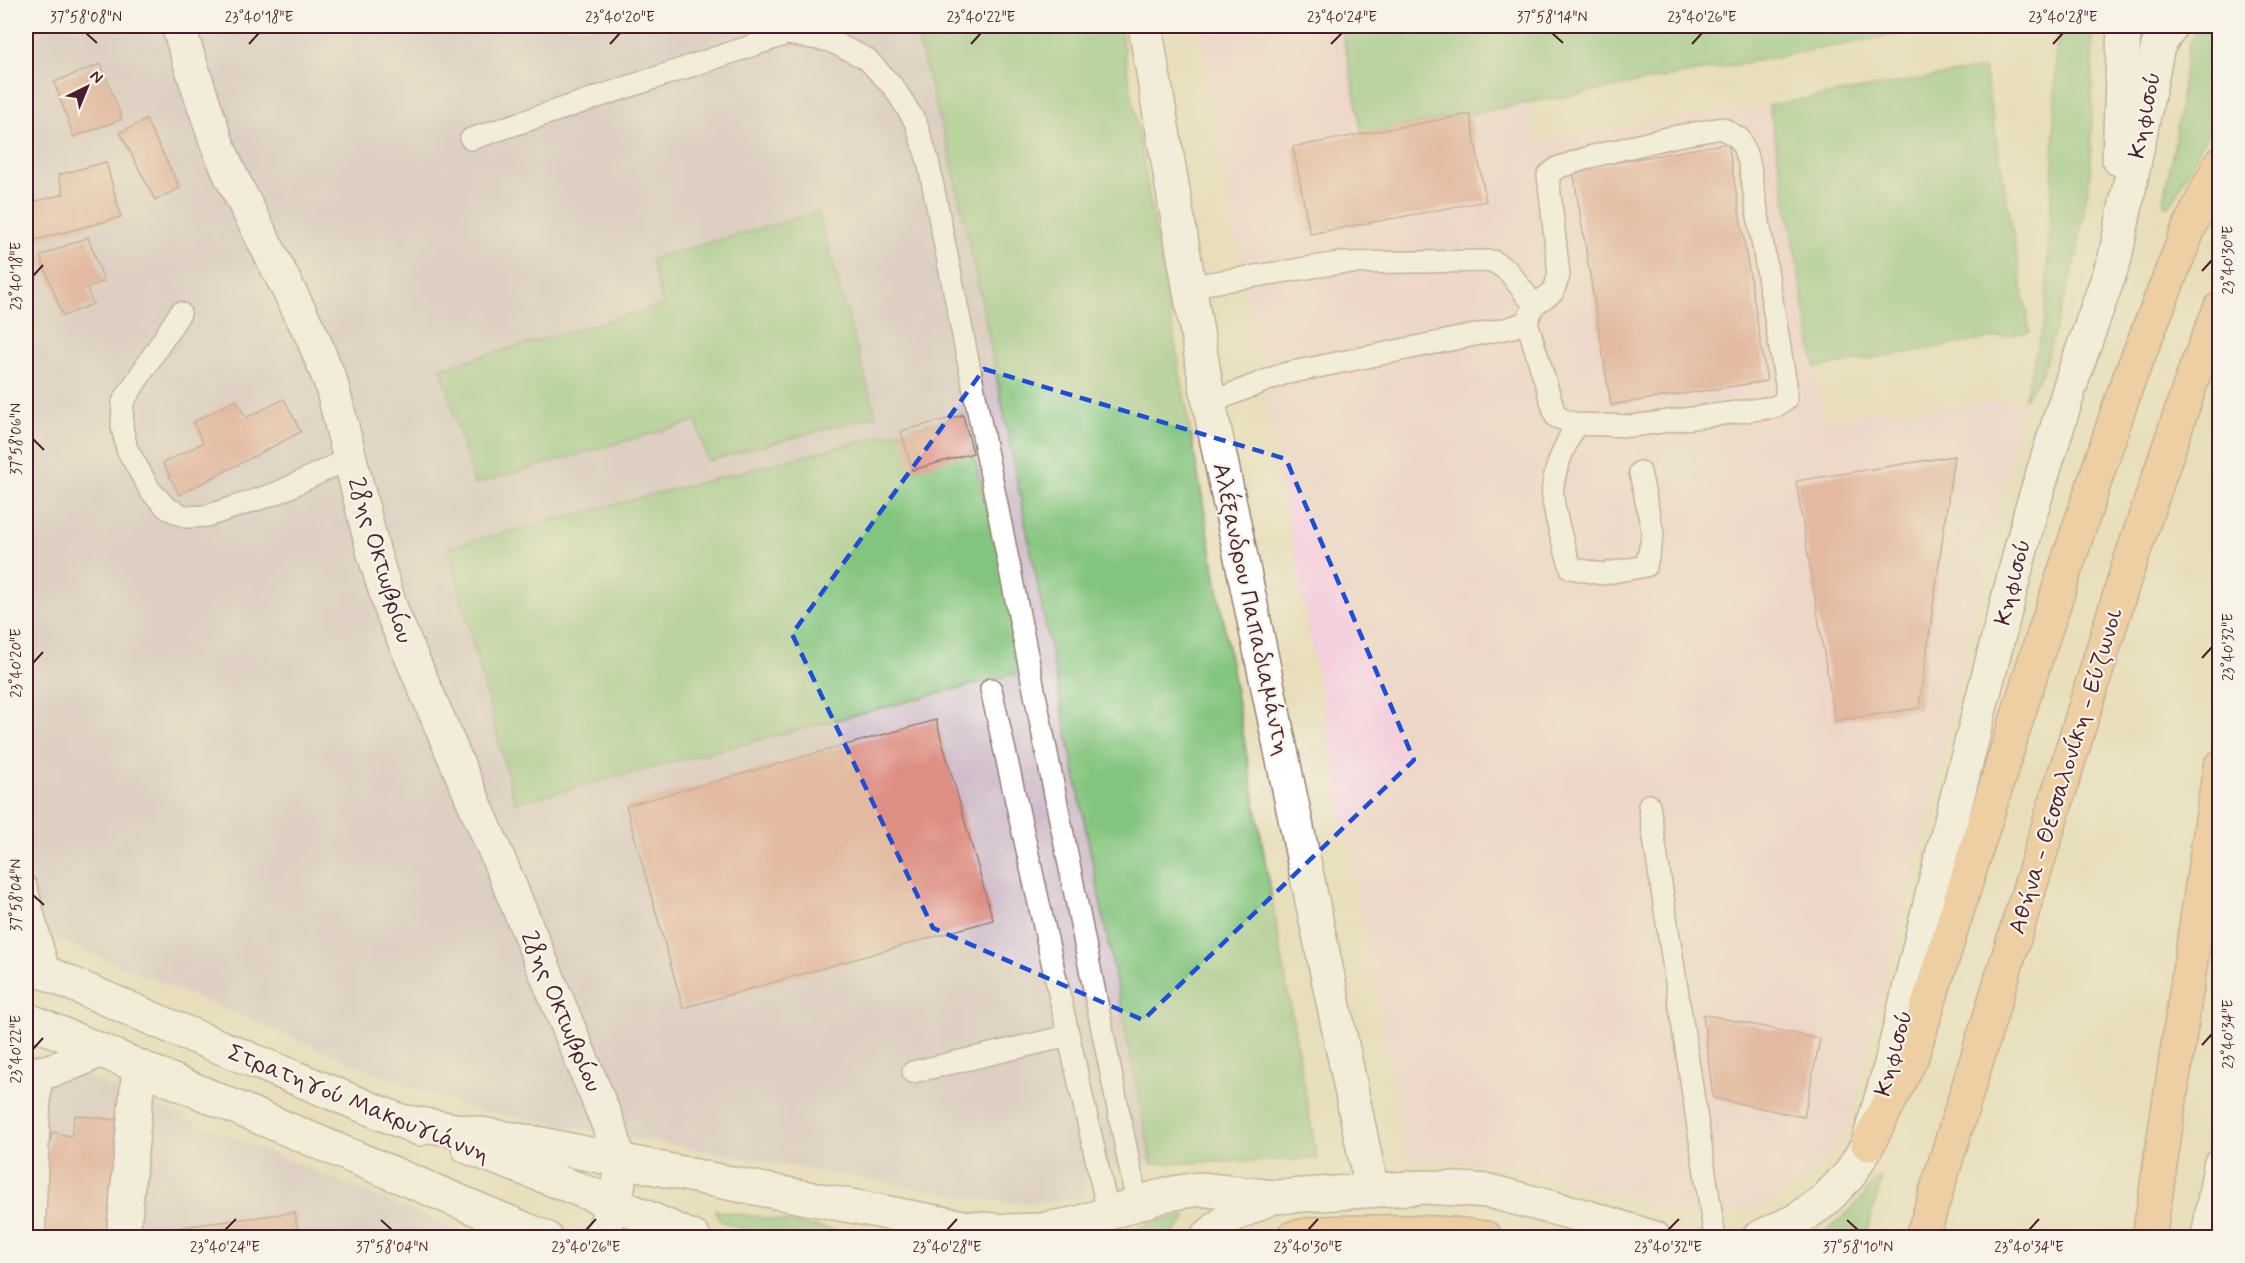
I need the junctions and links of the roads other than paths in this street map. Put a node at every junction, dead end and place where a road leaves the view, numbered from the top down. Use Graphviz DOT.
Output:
graph roads {
  1 [pos="178,26"];
  2 [pos="1144,26"];
  3 [pos="2124,26"];
  4 [pos="2171,26"];
  5 [pos="471,139"];
  6 [pos="2220,164"];
  7 [pos="2115,258"];
  8 [pos="1191,286"];
  9 [pos="2220,309"];
  10 [pos="180,313"];
  11 [pos="1531,313"];
  12 [pos="1209,403"];
  13 [pos="1576,424"];
  14 [pos="350,458"];
  15 [pos="1640,472"];
  16 [pos="991,688"];
  17 [pos="2220,767"];
  18 [pos="1649,805"];
  19 [pos="26,886"];
  20 [pos="38,969"];
  21 [pos="119,1004"];
  22 [pos="26,1019"];
  23 [pos="1068,1036"];
  24 [pos="101,1050"];
  25 [pos="139,1067"];
  26 [pos="913,1072"];
  27 [pos="30,1074"];
  28 [pos="400,1121"];
  29 [pos="1868,1144"];
  30 [pos="620,1160"];
  31 [pos="2220,1166"];
  32 [pos="1372,1190"];
  33 [pos="1274,1197"];
  34 [pos="614,1203"];
  35 [pos="1122,1208"];
  36 [pos="28,1238"];
  37 [pos="123,1238"];
  38 [pos="546,1238"];
  39 [pos="600,1238"];
  40 [pos="694,1238"];
  41 [pos="1206,1238"];
  42 [pos="1292,1238"];
  43 [pos="1486,1238"];
  44 [pos="1654,1238"];
  45 [pos="1716,1238"];
  46 [pos="1758,1238"];
  47 [pos="1922,1238"];
  48 [pos="2149,1238"];
  49 [pos="2208,1238"];
  1 -- 14 [label="street, 28ης Οκτωβρίου"];
  2 -- 8 [label="street, Αλέξανδρου Παπαδιαμάντη"];
  3 -- 7 [label="street"];
  4 -- 7 [label="street, Κηφισού"];
  5 -- 35 [label="lane"];
  6 -- 29 [label="highway"];
  7 -- 29 [label="street, Κηφισού"];
  8 -- 11 [label="lane"];
  8 -- 12 [label="street, Αλέξανδρου Παπαδιαμάντη"];
  9 -- 47 [label="highway, Αθήνα - Θεσσαλονίκη - Εύζωνοι"];
  10 -- 14 [label="lane"];
  11 -- 12 [label="lane"];
  11 -- 13 [label="lane"];
  11 -- 13 [label="lane"];
  12 -- 32 [label="street, Αλέξανδρου Παπαδιαμάντη"];
  13 -- 15 [label="lane"];
  14 -- 30 [label="street, 28ης Οκτωβρίου"];
  16 -- 23 [label="lane"];
  17 -- 48 [label="highway"];
  18 -- 45 [label="lane"];
  19 -- 20 [label="lane"];
  20 -- 21 [label="street, Στρατηγού Μακρυγιάννη"];
  21 -- 24 [label="street"];
  21 -- 28 [label="street, Στρατηγού Μακρυγιάννη"];
  22 -- 24 [label="street, Στρατηγού Μακρυγιάννη"];
  23 -- 26 [label="lane"];
  23 -- 35 [label="lane"];
  24 -- 25 [label="street, Στρατηγού Μακρυγιάννη"];
  24 -- 27 [label="street"];
  25 -- 37 [label="street"];
  25 -- 38 [label="street, Στρατηγού Μακρυγιάννη"];
  27 -- 36 [label="street"];
  28 -- 30 [label="street"];
  28 -- 34 [label="street, Στρατηγού Μακρυγιάννη"];
  29 -- 46 [label="street, Κηφισού"];
  30 -- 34 [label="street"];
  30 -- 35 [label="street"];
  31 -- 49 [label="street"];
  32 -- 33 [label="street"];
  32 -- 44 [label="street"];
  33 -- 35 [label="street"];
  33 -- 41 [label="street"];
  34 -- 39 [label="street"];
  34 -- 40 [label="street, Στρατηγού Μακρυγιάννη"];
  42 -- 43 [label="highway"];
}
